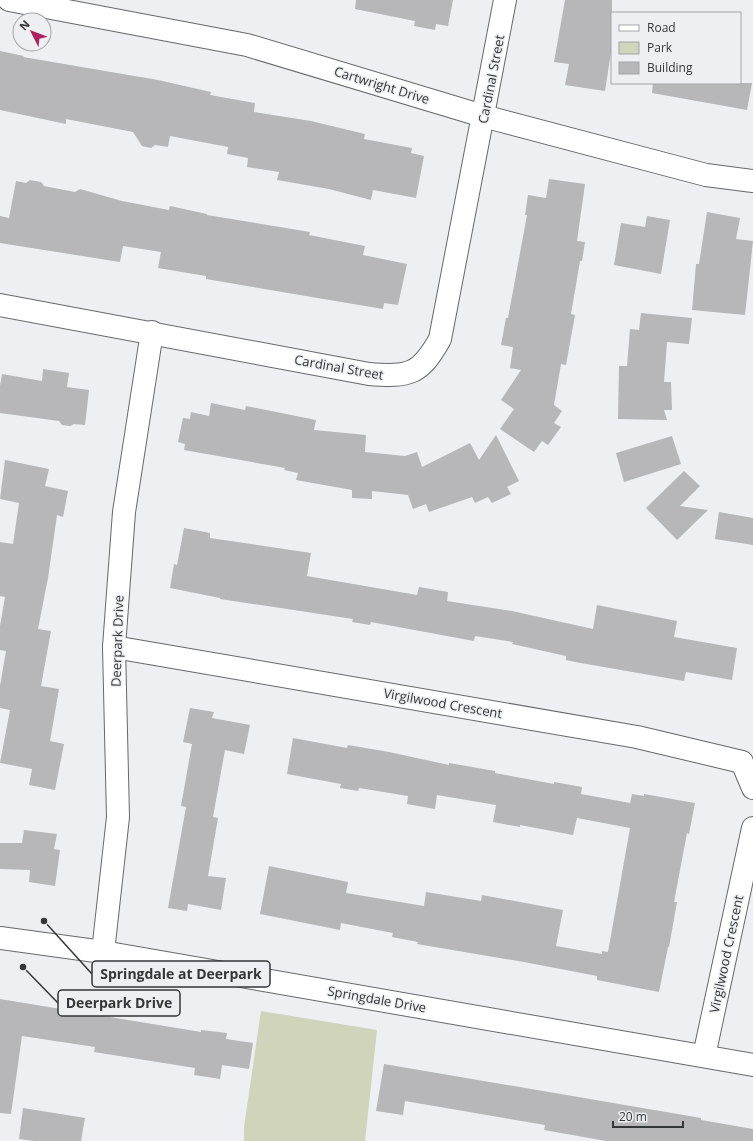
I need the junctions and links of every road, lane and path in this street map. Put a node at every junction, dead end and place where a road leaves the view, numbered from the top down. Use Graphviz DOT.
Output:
graph roads {
  1 [pos="9,0"];
  2 [pos="505,0"];
  3 [pos="483,116"];
  4 [pos="753,180"];
  5 [pos="0,305"];
  6 [pos="152,332"];
  7 [pos="114,647"];
  8 [pos="753,788"];
  9 [pos="753,828"];
  10 [pos="0,938"];
  11 [pos="103,952"];
  12 [pos="704,1056"];
  13 [pos="753,1065"];
  1 -- 3 [label="street, Cartwright Drive"];
  2 -- 3 [label="street, Cardinal Street"];
  3 -- 4 [label="street, Cartwright Drive"];
  3 -- 6 [label="street, Cardinal Street"];
  5 -- 6 [label="street, Cardinal Street"];
  6 -- 7 [label="street, Deerpark Drive"];
  7 -- 8 [label="street, Virgilwood Crescent"];
  7 -- 11 [label="street, Deerpark Drive"];
  9 -- 12 [label="street, Virgilwood Crescent"];
  10 -- 11 [label="street, Springdale Drive"];
  11 -- 12 [label="street, Springdale Drive"];
  12 -- 13 [label="street, Springdale Drive"];
}
